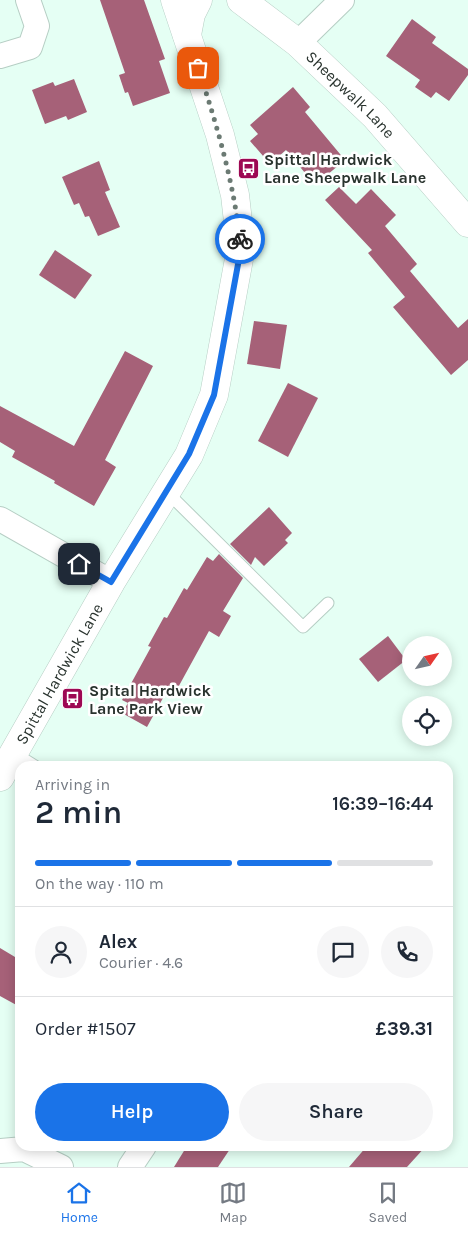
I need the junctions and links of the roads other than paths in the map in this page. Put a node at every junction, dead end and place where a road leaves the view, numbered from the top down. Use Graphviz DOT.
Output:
graph roads {
  1 [pos="28,0"];
  2 [pos="175,0"];
  3 [pos="198,0"];
  4 [pos="241,0"];
  5 [pos="342,0"];
  6 [pos="187,35"];
  7 [pos="298,44"];
  8 [pos="0,56"];
  9 [pos="468,223"];
  10 [pos="166,490"];
  11 [pos="0,519"];
  12 [pos="111,582"];
  13 [pos="328,603"];
  14 [pos="24,760"];
  15 [pos="15,766"];
  16 [pos="0,777"];
  17 [pos="15,1150"];
  18 [pos="0,1151"];
  19 [pos="28,1151"];
  20 [pos="141,1151"];
  21 [pos="61,1167"];
  22 [pos="130,1167"];
  1 -- 8 [label="street"];
  2 -- 6 [label="street, Spittal Hardwick Lane"];
  3 -- 6 [label="street"];
  4 -- 7 [label="street, Sheepwalk Lane"];
  5 -- 7 [label="street"];
  6 -- 10 [label="street, Spittal Hardwick Lane"];
  7 -- 9 [label="street, Sheepwalk Lane"];
  10 -- 12 [label="street, Spittal Hardwick Lane"];
  10 -- 13 [label="lane"];
  11 -- 12 [label="street"];
  12 -- 14 [label="street, Spittal Hardwick Lane"];
  15 -- 16 [label="street, Spittal Hardwick Lane"];
  17 -- 18 [label="street"];
  19 -- 21 [label="street"];
  20 -- 22 [label="street"];
}
